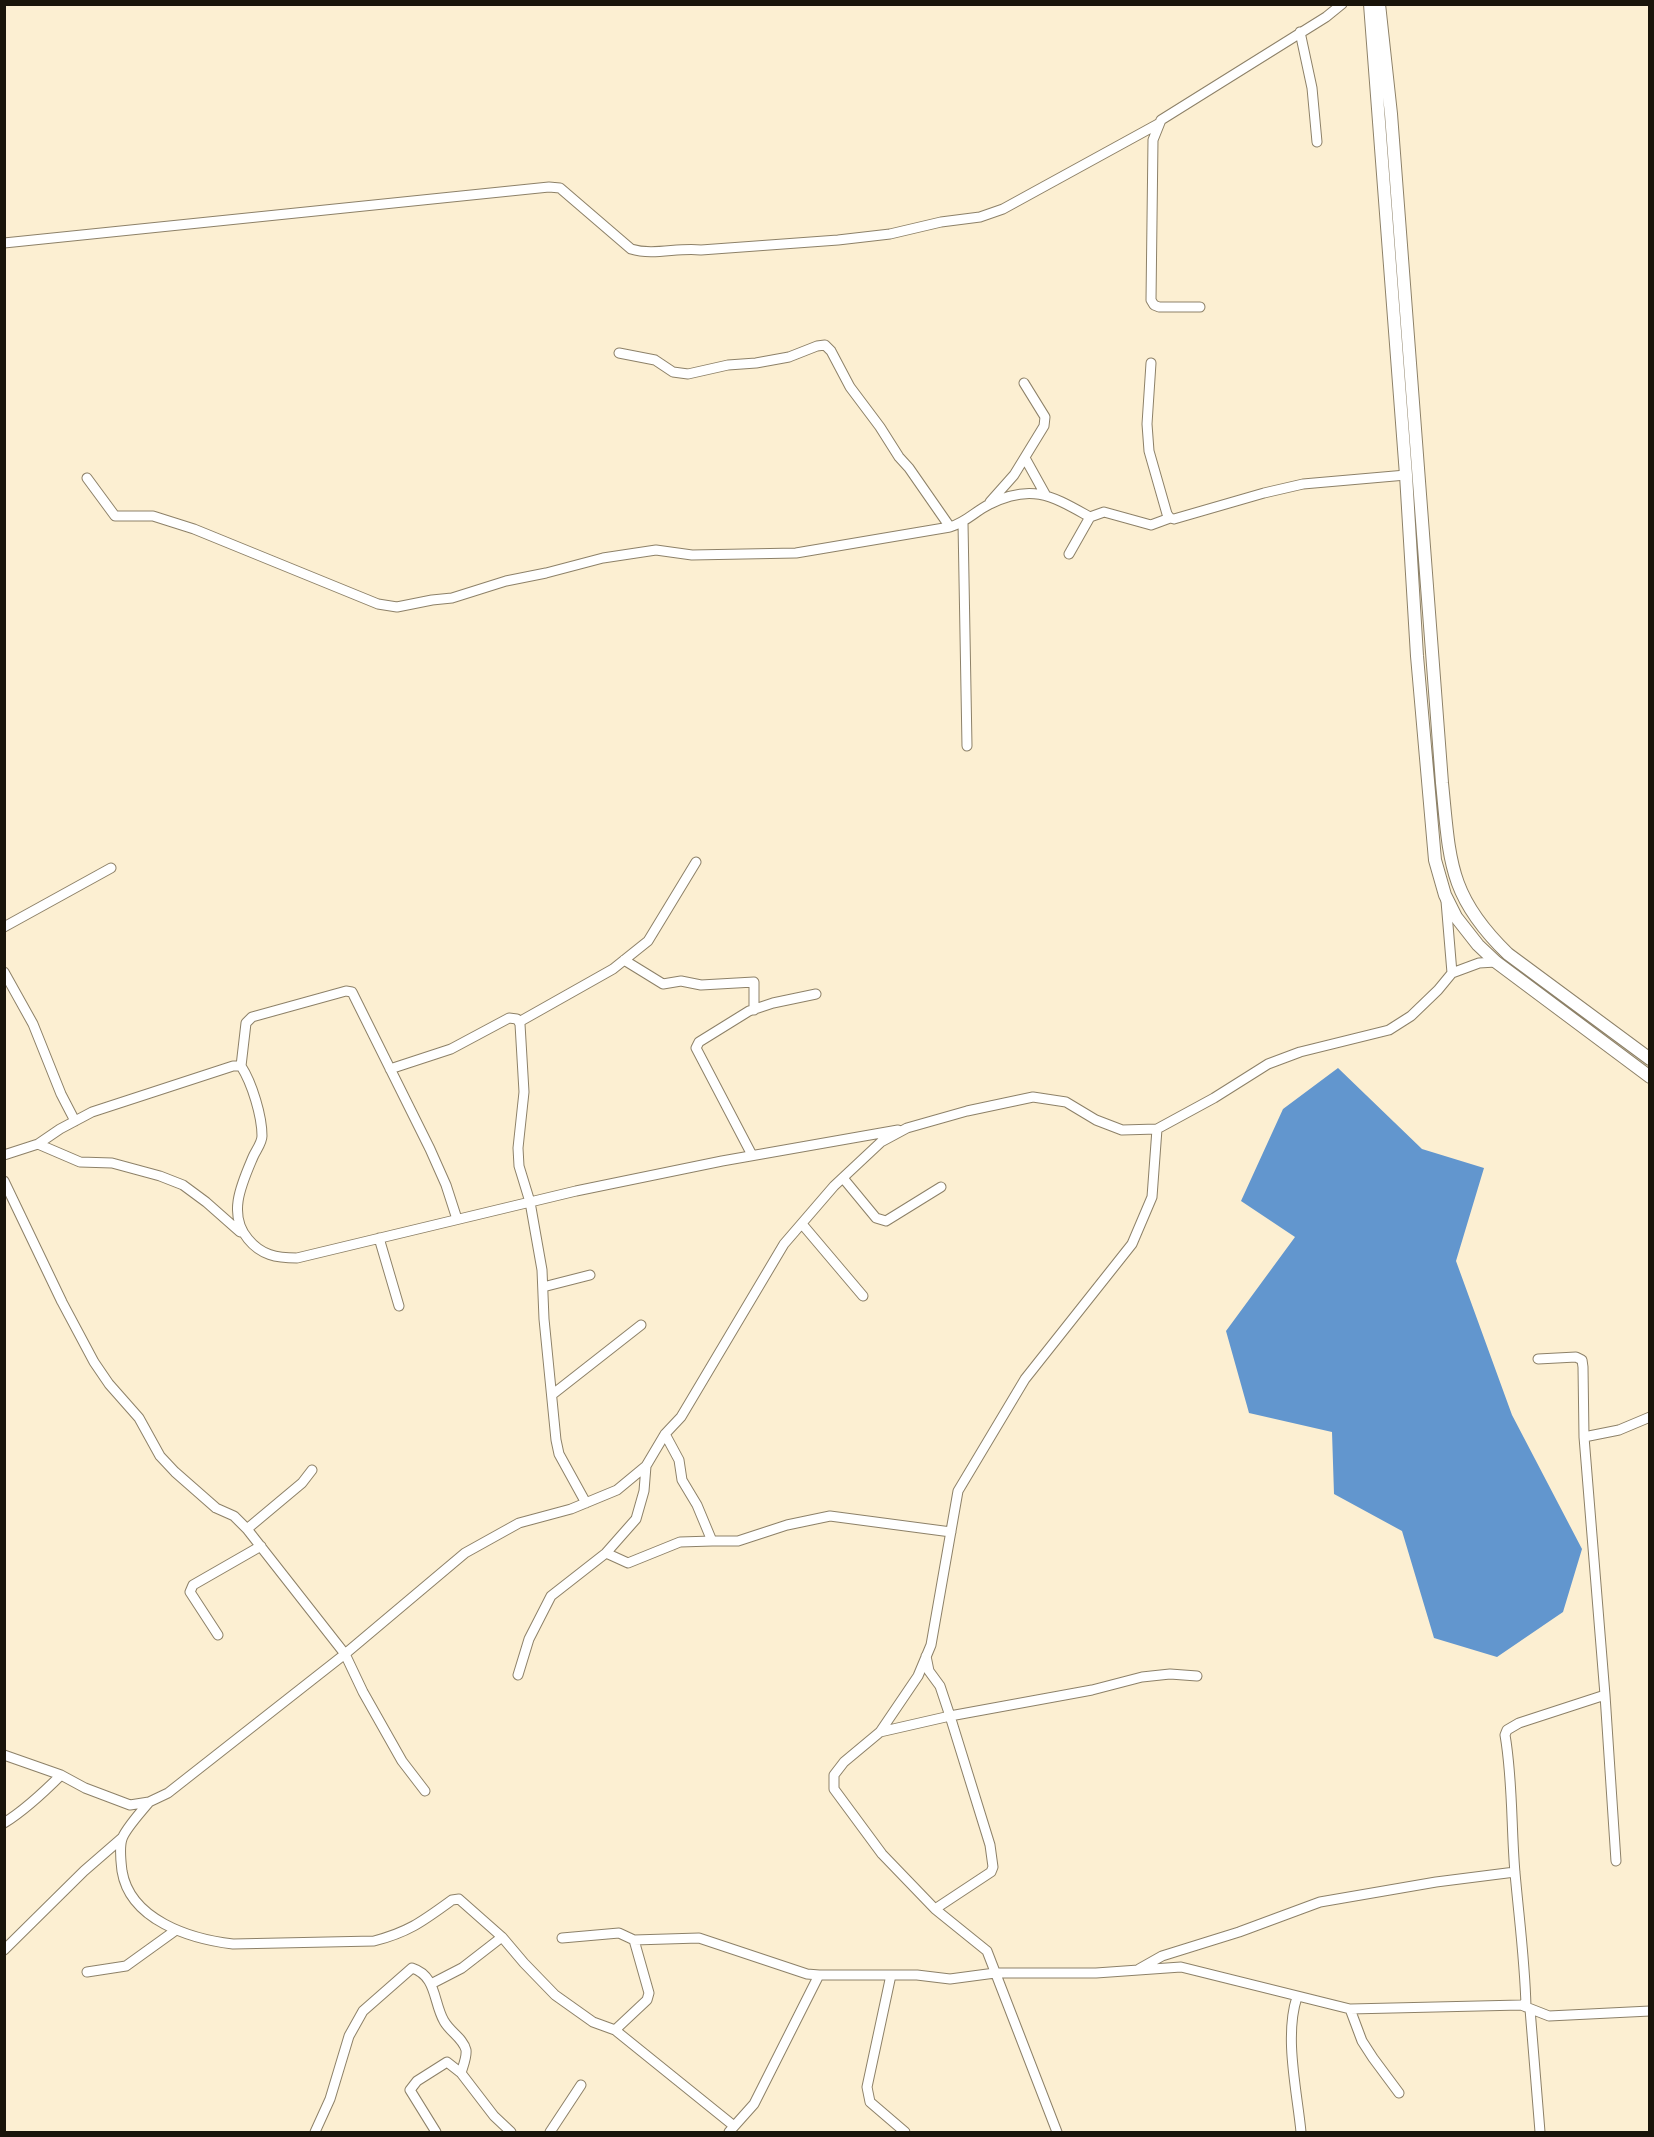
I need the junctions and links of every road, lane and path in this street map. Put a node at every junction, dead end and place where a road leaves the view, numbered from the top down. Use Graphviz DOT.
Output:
graph roads {
  1 [pos="1342,4"];
  2 [pos="1370,4"];
  3 [pos="1379,4"];
  4 [pos="1300,33"];
  5 [pos="1158,124"];
  6 [pos="1317,142"];
  7 [pos="4,243"];
  8 [pos="1398,300"];
  9 [pos="1200,307"];
  10 [pos="619,353"];
  11 [pos="1151,363"];
  12 [pos="1024,383"];
  13 [pos="1025,458"];
  14 [pos="1406,475"];
  15 [pos="87,478"];
  16 [pos="1045,494"];
  17 [pos="988,504"];
  18 [pos="1090,517"];
  19 [pos="1170,518"];
  20 [pos="963,523"];
  21 [pos="950,527"];
  22 [pos="1069,554"];
  23 [pos="967,746"];
  24 [pos="1442,783"];
  25 [pos="1427,784"];
  26 [pos="696,862"];
  27 [pos="111,868"];
  28 [pos="1445,895"];
  29 [pos="4,927"];
  30 [pos="624,960"];
  31 [pos="1496,962"];
  32 [pos="4,972"];
  33 [pos="1452,973"];
  34 [pos="816,994"];
  35 [pos="754,1010"];
  36 [pos="519,1022"];
  37 [pos="1650,1059"];
  38 [pos="241,1066"];
  39 [pos="390,1069"];
  40 [pos="1650,1077"];
  41 [pos="75,1121"];
  42 [pos="907,1128"];
  43 [pos="1156,1129"];
  44 [pos="38,1144"];
  45 [pos="4,1155"];
  46 [pos="752,1155"];
  47 [pos="843,1178"];
  48 [pos="4,1182"];
  49 [pos="940,1186"];
  50 [pos="530,1202"];
  51 [pos="457,1219"];
  52 [pos="802,1224"];
  53 [pos="380,1238"];
  54 [pos="250,1242"];
  55 [pos="590,1275"];
  56 [pos="543,1287"];
  57 [pos="864,1296"];
  58 [pos="399,1306"];
  59 [pos="641,1325"];
  60 [pos="1538,1359"];
  61 [pos="553,1394"];
  62 [pos="1650,1417"];
  63 [pos="665,1434"];
  64 [pos="1584,1437"];
  65 [pos="646,1466"];
  66 [pos="312,1470"];
  67 [pos="586,1503"];
  68 [pos="247,1529"];
  69 [pos="951,1532"];
  70 [pos="712,1541"];
  71 [pos="261,1546"];
  72 [pos="606,1553"];
  73 [pos="218,1635"];
  74 [pos="345,1654"];
  75 [pos="926,1656"];
  76 [pos="518,1675"];
  77 [pos="1197,1676"];
  78 [pos="1605,1695"];
  79 [pos="950,1716"];
  80 [pos="880,1732"];
  81 [pos="4,1755"];
  82 [pos="60,1775"];
  83 [pos="425,1791"];
  84 [pos="149,1802"];
  85 [pos="4,1823"];
  86 [pos="122,1838"];
  87 [pos="1616,1861"];
  88 [pos="1515,1872"];
  89 [pos="935,1909"];
  90 [pos="176,1930"];
  91 [pos="502,1937"];
  92 [pos="562,1938"];
  93 [pos="634,1940"];
  94 [pos="4,1950"];
  95 [pos="1136,1970"];
  96 [pos="87,1972"];
  97 [pos="994,1974"];
  98 [pos="819,1975"];
  99 [pos="891,1975"];
  100 [pos="431,1984"];
  101 [pos="1297,1996"];
  102 [pos="1528,2008"];
  103 [pos="1350,2009"];
  104 [pos="1650,2011"];
  105 [pos="615,2030"];
  106 [pos="461,2073"];
  107 [pos="581,2085"];
  108 [pos="1399,2092"];
  109 [pos="731,2129"];
  110 [pos="436,2132"];
  111 [pos="315,2133"];
  112 [pos="511,2133"];
  113 [pos="550,2133"];
  114 [pos="905,2133"];
  115 [pos="1057,2133"];
  116 [pos="1301,2133"];
  117 [pos="1540,2133"];
  1 -- 4 [label="street"];
  2 -- 8 [label="main road"];
  3 -- 8 [label="main road"];
  4 -- 5 [label="street"];
  4 -- 6 [label="street"];
  5 -- 7 [label="street"];
  5 -- 9 [label="street"];
  8 -- 14 [label="main road"];
  8 -- 24 [label="main road"];
  10 -- 21 [label="street"];
  11 -- 19 [label="street"];
  12 -- 13 [label="street"];
  13 -- 16 [label="street"];
  13 -- 17 [label="street"];
  14 -- 19 [label="street"];
  14 -- 25 [label="main road"];
  15 -- 21 [label="street"];
  16 -- 17 [label="street"];
  16 -- 18 [label="street"];
  17 -- 20 [label="street"];
  18 -- 19 [label="street"];
  18 -- 22 [label="street"];
  20 -- 21 [label="street"];
  20 -- 23 [label="street"];
  24 -- 25 [label="main road"];
  24 -- 37 [label="main road"];
  25 -- 28 [label="main road"];
  26 -- 30 [label="street"];
  27 -- 29 [label="street"];
  28 -- 31 [label="main road"];
  28 -- 33 [label="street"];
  30 -- 35 [label="street"];
  30 -- 36 [label="street"];
  31 -- 33 [label="street"];
  31 -- 40 [label="main road"];
  32 -- 41 [label="street"];
  33 -- 43 [label="street"];
  34 -- 35 [label="street"];
  35 -- 46 [label="street"];
  36 -- 39 [label="street"];
  36 -- 50 [label="street"];
  38 -- 39 [label="street"];
  38 -- 41 [label="street"];
  38 -- 54 [label="street"];
  39 -- 51 [label="street"];
  41 -- 44 [label="street"];
  42 -- 43 [label="street"];
  42 -- 46 [label="street"];
  42 -- 47 [label="street"];
  43 -- 69 [label="street"];
  44 -- 45 [label="street"];
  44 -- 54 [label="street"];
  46 -- 50 [label="street"];
  47 -- 49 [label="street"];
  47 -- 52 [label="street"];
  48 -- 68 [label="street"];
  50 -- 51 [label="street"];
  50 -- 56 [label="street"];
  51 -- 53 [label="street"];
  52 -- 57 [label="street"];
  52 -- 63 [label="street"];
  53 -- 54 [label="street"];
  53 -- 58 [label="street"];
  55 -- 56 [label="street"];
  56 -- 61 [label="street"];
  59 -- 61 [label="street"];
  60 -- 64 [label="street"];
  61 -- 67 [label="street"];
  62 -- 64 [label="street"];
  63 -- 65 [label="street"];
  63 -- 70 [label="street"];
  64 -- 78 [label="street"];
  65 -- 67 [label="street"];
  65 -- 72 [label="street"];
  66 -- 68 [label="street"];
  67 -- 74 [label="street"];
  68 -- 71 [label="street"];
  69 -- 70 [label="street"];
  69 -- 75 [label="street"];
  70 -- 72 [label="street"];
  71 -- 73 [label="street"];
  71 -- 74 [label="street"];
  72 -- 76 [label="street"];
  74 -- 83 [label="street"];
  74 -- 84 [label="street"];
  75 -- 79 [label="street"];
  75 -- 80 [label="street"];
  77 -- 79 [label="street"];
  78 -- 87 [label="street"];
  78 -- 88 [label="street"];
  79 -- 80 [label="street"];
  79 -- 89 [label="street"];
  80 -- 89 [label="street"];
  81 -- 82 [label="street"];
  82 -- 84 [label="street"];
  82 -- 85 [label="street"];
  84 -- 86 [label="street"];
  86 -- 90 [label="street"];
  86 -- 94 [label="street"];
  88 -- 95 [label="street"];
  88 -- 102 [label="street"];
  89 -- 97 [label="street"];
  90 -- 91 [label="street"];
  90 -- 96 [label="street"];
  91 -- 100 [label="street"];
  91 -- 105 [label="street"];
  92 -- 93 [label="street"];
  93 -- 98 [label="street"];
  93 -- 105 [label="street"];
  95 -- 97 [label="street"];
  95 -- 101 [label="street"];
  97 -- 99 [label="street"];
  97 -- 115 [label="street"];
  98 -- 99 [label="street"];
  98 -- 109 [label="street"];
  99 -- 114 [label="street"];
  100 -- 106 [label="street"];
  100 -- 111 [label="street"];
  101 -- 103 [label="street"];
  101 -- 116 [label="street"];
  102 -- 103 [label="street"];
  102 -- 104 [label="street"];
  102 -- 117 [label="street"];
  103 -- 108 [label="street"];
  105 -- 109 [label="street"];
  106 -- 110 [label="street"];
  106 -- 112 [label="street"];
  107 -- 113 [label="street"];
}
